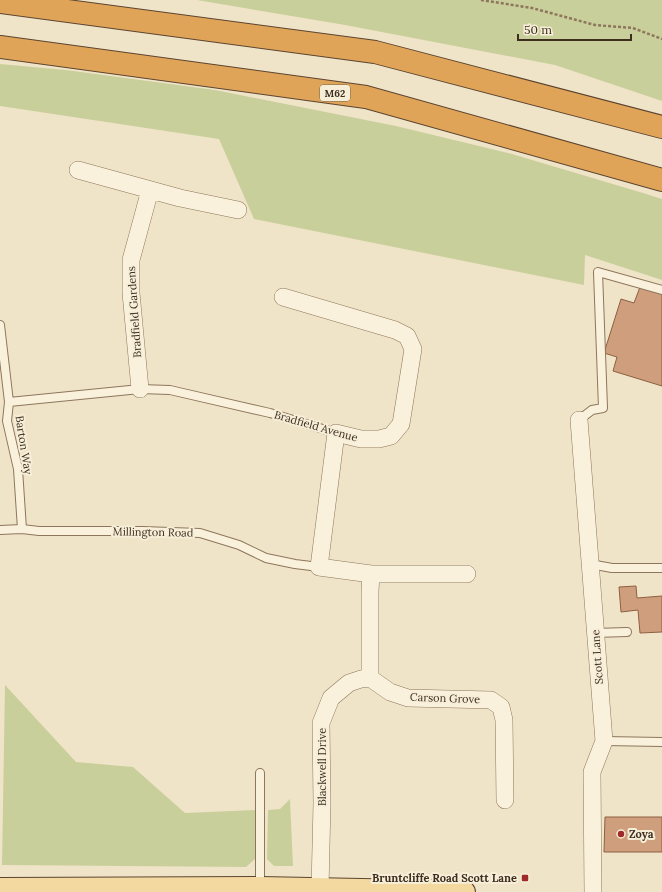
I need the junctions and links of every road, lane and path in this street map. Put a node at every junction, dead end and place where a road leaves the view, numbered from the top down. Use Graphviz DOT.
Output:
graph roads {
  1 [pos="481,0"];
  2 [pos="0,2"];
  3 [pos="662,39"];
  4 [pos="0,47"];
  5 [pos="662,127"];
  6 [pos="78,170"];
  7 [pos="662,180"];
  8 [pos="150,190"];
  9 [pos="238,210"];
  10 [pos="662,290"];
  11 [pos="283,297"];
  12 [pos="0,325"];
  13 [pos="140,389"];
  14 [pos="9,402"];
  15 [pos="579,420"];
  16 [pos="336,433"];
  17 [pos="22,529"];
  18 [pos="0,530"];
  19 [pos="590,564"];
  20 [pos="319,567"];
  21 [pos="662,568"];
  22 [pos="371,574"];
  23 [pos="467,574"];
  24 [pos="628,632"];
  25 [pos="595,633"];
  26 [pos="370,678"];
  27 [pos="604,741"];
  28 [pos="662,742"];
  29 [pos="260,774"];
  30 [pos="505,800"];
  31 [pos="260,888"];
  32 [pos="0,889"];
  33 [pos="320,889"];
  34 [pos="104,890"];
  35 [pos="456,892"];
  36 [pos="464,892"];
  37 [pos="593,892"];
  1 -- 3 [label="path"];
  2 -- 5 [label="highway"];
  4 -- 7 [label="highway, M62"];
  6 -- 8 [label="street"];
  8 -- 9 [label="street"];
  8 -- 13 [label="street, Bradfield Gardens"];
  10 -- 15 [label="lane"];
  11 -- 16 [label="street, Bradfield Avenue"];
  12 -- 14 [label="lane, Barton Way"];
  13 -- 14 [label="lane, Bradfield Avenue"];
  13 -- 16 [label="lane, Bradfield Avenue"];
  14 -- 17 [label="lane, Barton Way"];
  15 -- 19 [label="street, Scott Lane"];
  16 -- 20 [label="street"];
  17 -- 18 [label="lane, Millington Road"];
  17 -- 20 [label="lane, Millington Road"];
  19 -- 21 [label="lane"];
  19 -- 25 [label="street, Scott Lane"];
  20 -- 22 [label="street, Millington Road"];
  22 -- 23 [label="street, Millington Road"];
  22 -- 26 [label="street"];
  24 -- 25 [label="lane"];
  25 -- 27 [label="street, Scott Lane"];
  26 -- 30 [label="street, Carson Grove"];
  26 -- 33 [label="street, Blackwell Drive"];
  27 -- 28 [label="lane"];
  27 -- 37 [label="street, Scott Lane"];
  29 -- 31 [label="lane"];
  31 -- 33 [label="main road"];
  31 -- 34 [label="main road"];
  32 -- 34 [label="main road"];
  33 -- 35 [label="main road"];
  35 -- 36 [label="main road"];
}
